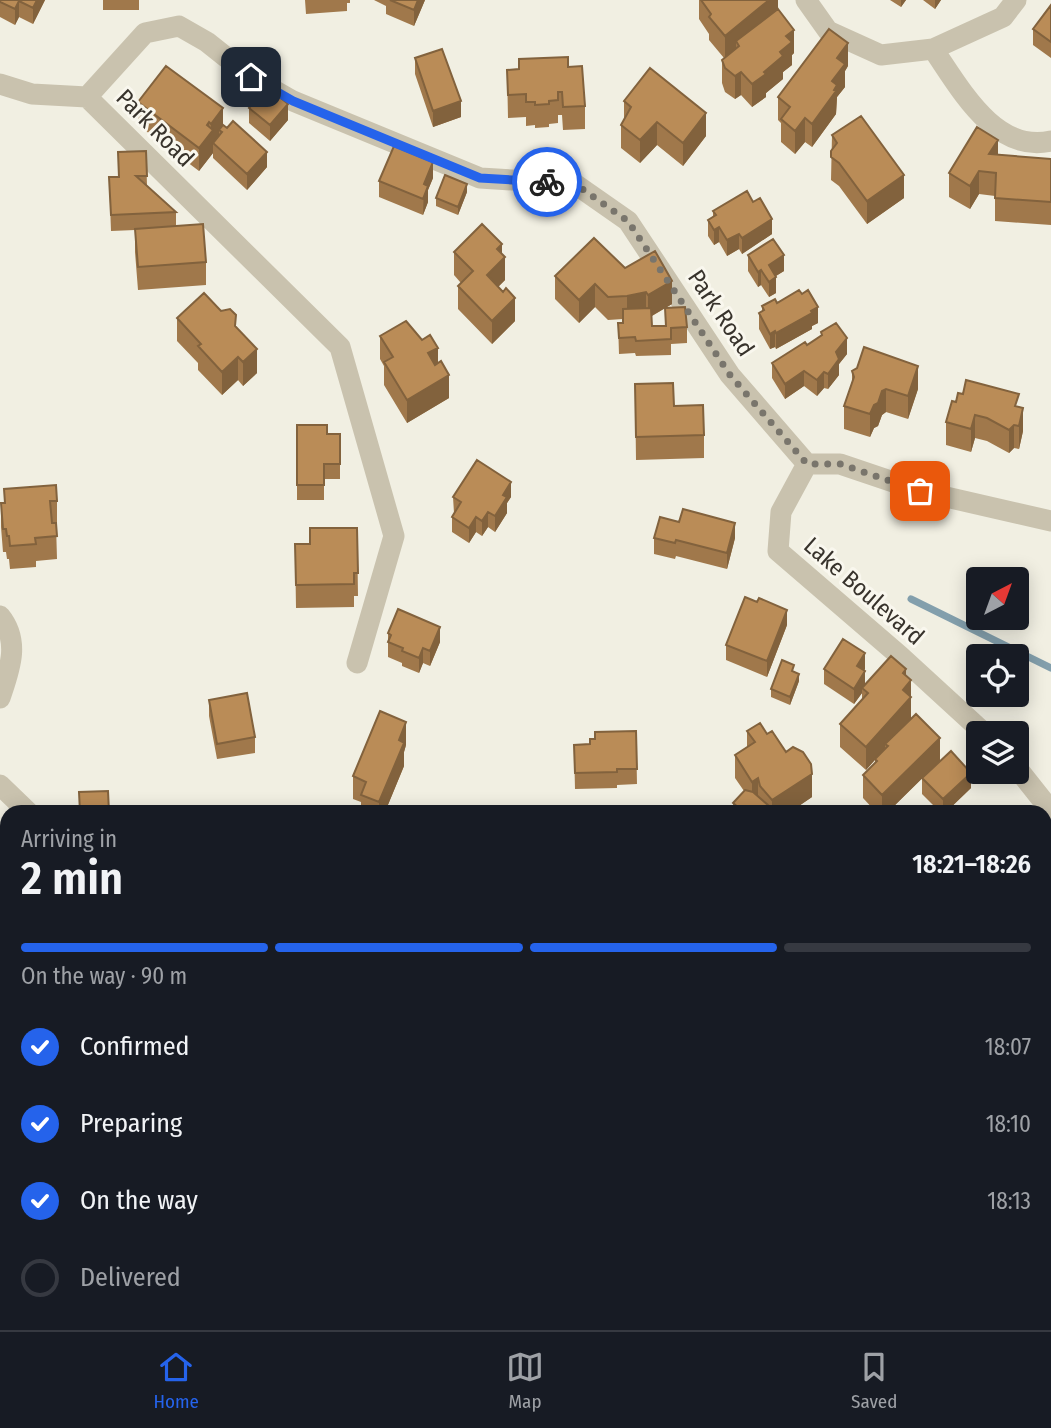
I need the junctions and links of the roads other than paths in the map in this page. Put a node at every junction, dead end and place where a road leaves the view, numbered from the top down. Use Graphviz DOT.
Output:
graph roads {
  1 [pos="806,0"];
  2 [pos="1016,0"];
  3 [pos="933,49"];
  4 [pos="0,84"];
  5 [pos="87,97"];
  6 [pos="1051,141"];
  7 [pos="807,464"];
  8 [pos="1051,520"];
  9 [pos="0,617"];
  10 [pos="357,663"];
  11 [pos="0,698"];
  12 [pos="971,721"];
  13 [pos="1029,783"];
  14 [pos="0,785"];
  15 [pos="21,805"];
  16 [pos="1046,805"];
  1 -- 3 [label="street"];
  2 -- 3 [label="street"];
  3 -- 6 [label="street"];
  4 -- 5 [label="street"];
  5 -- 7 [label="street, Park Road"];
  5 -- 10 [label="street, Park Road"];
  7 -- 8 [label="street"];
  7 -- 12 [label="street, Lake Boulevard"];
  9 -- 11 [label="street"];
  13 -- 16 [label="street"];
  14 -- 15 [label="street"];
}
